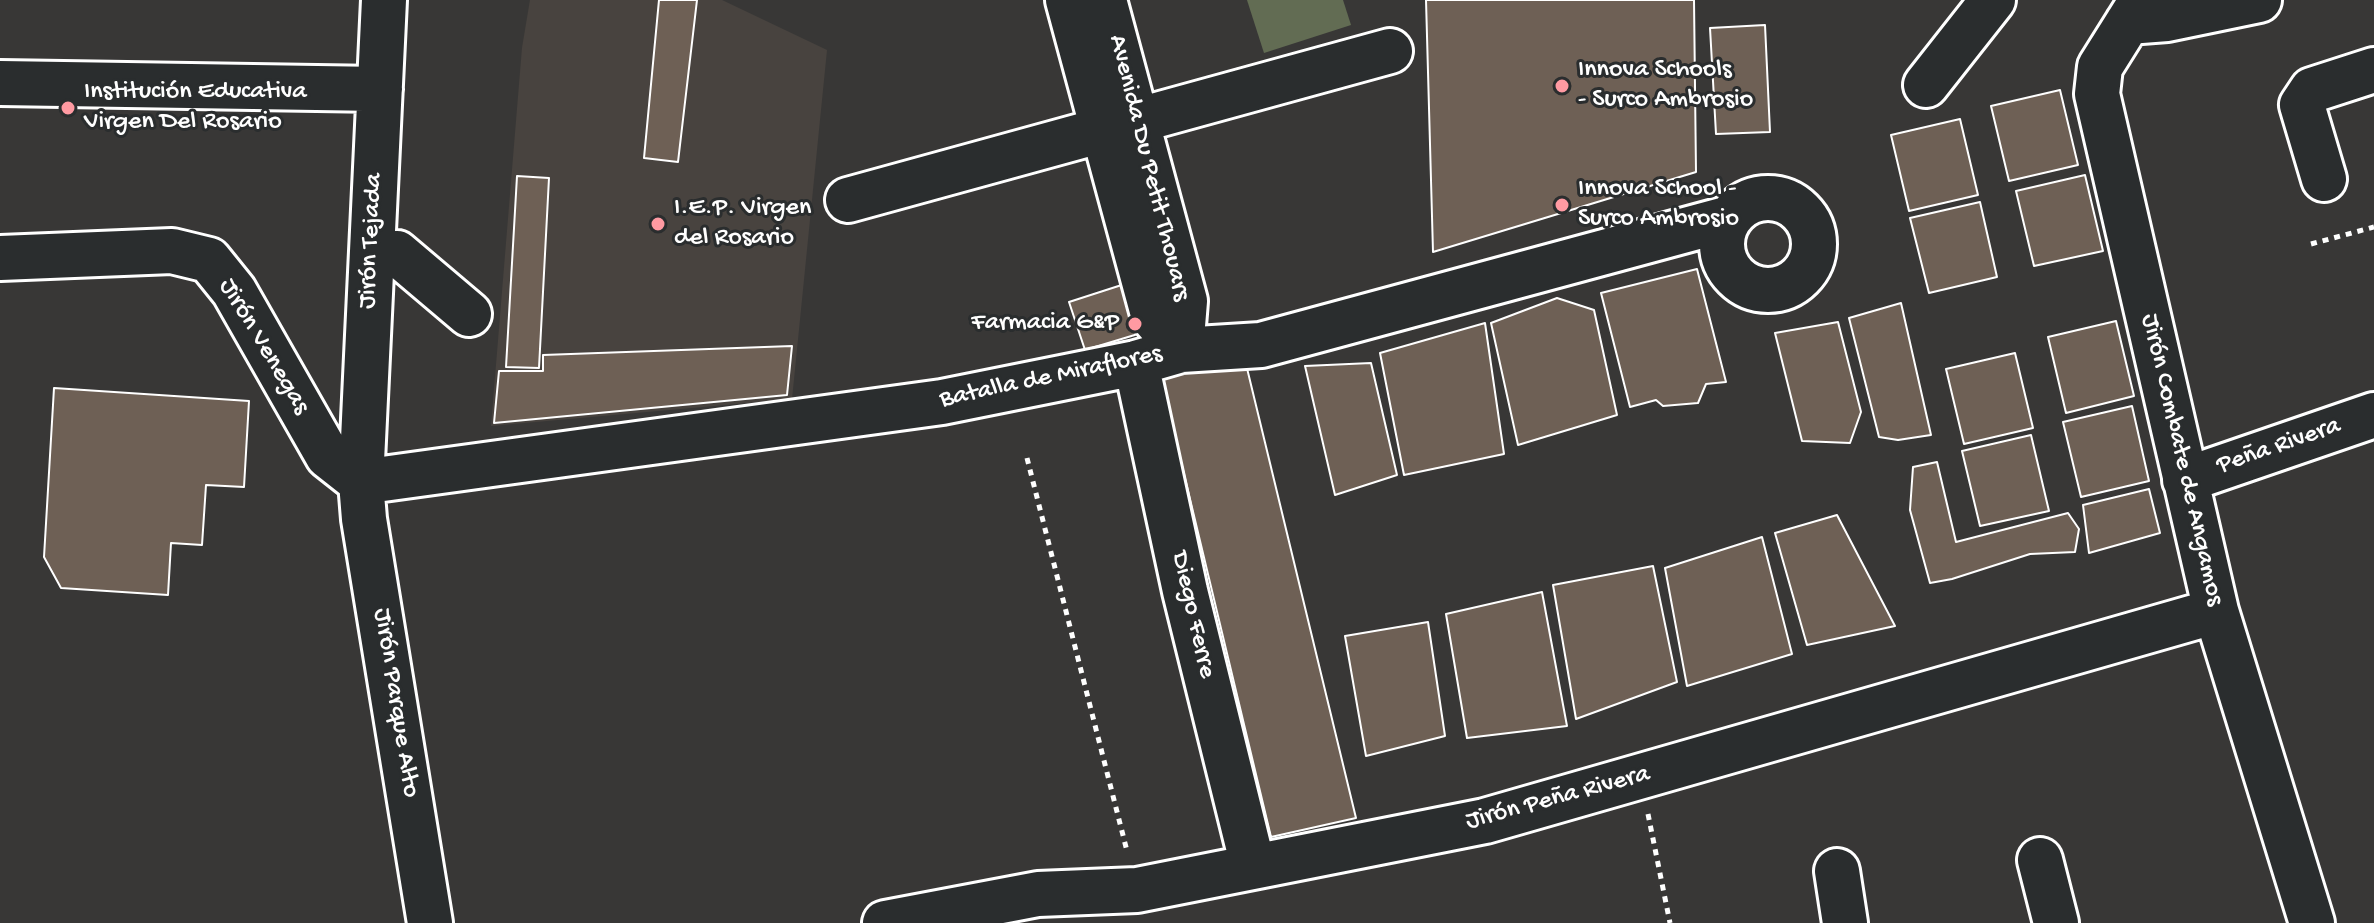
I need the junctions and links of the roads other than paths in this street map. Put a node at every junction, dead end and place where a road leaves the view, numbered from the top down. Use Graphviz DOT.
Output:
graph roads {
  1 [pos="384,0"];
  2 [pos="1068,0"];
  3 [pos="1104,0"];
  4 [pos="1993,0"];
  5 [pos="2259,0"];
  6 [pos="2135,11"];
  7 [pos="1390,51"];
  8 [pos="2374,70"];
  9 [pos="0,83"];
  10 [pos="1926,85"];
  11 [pos="380,89"];
  12 [pos="1121,126"];
  13 [pos="2324,179"];
  14 [pos="848,200"];
  15 [pos="1730,218"];
  16 [pos="372,253"];
  17 [pos="0,258"];
  18 [pos="469,314"];
  19 [pos="1181,350"];
  20 [pos="1136,363"];
  21 [pos="2374,415"];
  22 [pos="2185,480"];
  23 [pos="361,482"];
  24 [pos="2216,611"];
  25 [pos="2040,860"];
  26 [pos="1253,866"];
  27 [pos="1837,871"];
  28 [pos="1140,907"];
  29 [pos="430,923"];
  30 [pos="885,923"];
  31 [pos="1845,923"];
  32 [pos="2056,923"];
  33 [pos="2312,923"];
  1 -- 11 [label="street, Jirón Tejada"];
  2 -- 12 [label="street, Avenida Du Petit Thouars"];
  3 -- 12 [label="street, Avenida Du Petit Thouars"];
  4 -- 10 [label="street"];
  5 -- 6 [label="street"];
  6 -- 22 [label="street, Jirón Combate de Angamos"];
  7 -- 12 [label="street"];
  8 -- 13 [label="street"];
  9 -- 11 [label="street"];
  11 -- 16 [label="street, Jirón Tejada"];
  12 -- 14 [label="street"];
  12 -- 19 [label="street, Avenida Du Petit Thouars"];
  15 -- 19 [label="street, Batalla de Miraflores"];
  16 -- 18 [label="street"];
  16 -- 23 [label="street, Jirón Tejada"];
  17 -- 23 [label="street, Jirón Venegas"];
  19 -- 20 [label="street, Batalla de Miraflores"];
  20 -- 23 [label="street, Batalla de Miraflores"];
  20 -- 26 [label="street, Diego Ferre"];
  21 -- 22 [label="street, Peña Rivera"];
  22 -- 24 [label="street, Jirón Combate de Angamos"];
  23 -- 29 [label="street, Jirón Parque Alto"];
  24 -- 26 [label="street, Jirón Peña Rivera"];
  24 -- 33 [label="street, Jirón Combate de Angamos"];
  25 -- 32 [label="street"];
  26 -- 28 [label="street, Jirón Peña Rivera"];
  27 -- 31 [label="street"];
  28 -- 30 [label="street, Jirón Peña Rivera"];
}
